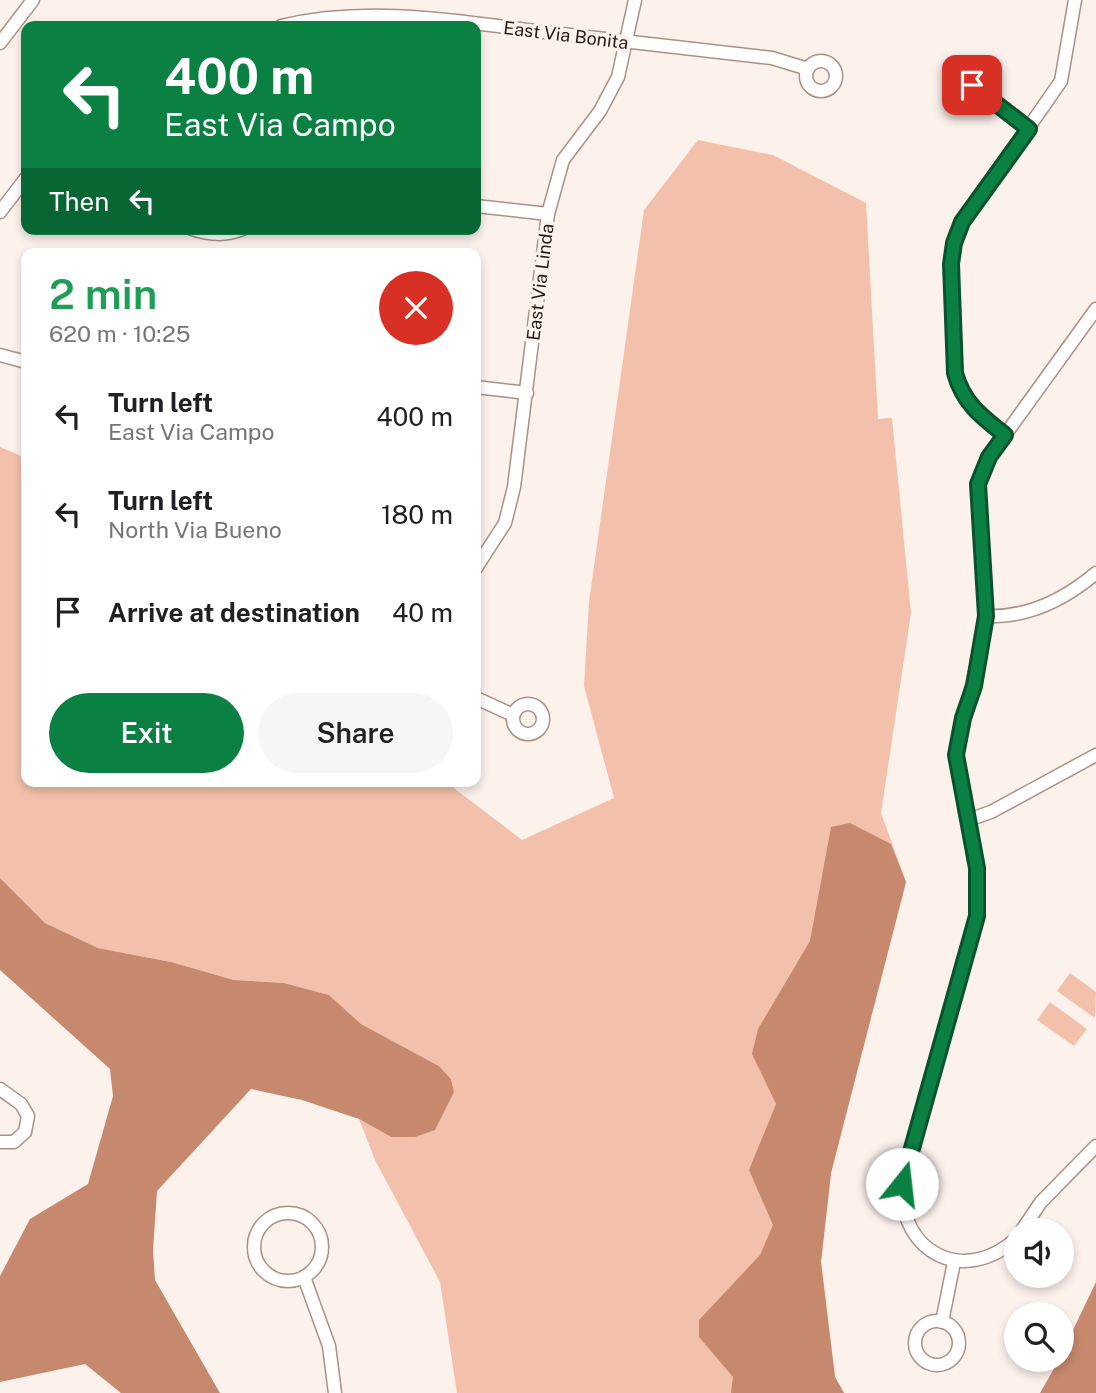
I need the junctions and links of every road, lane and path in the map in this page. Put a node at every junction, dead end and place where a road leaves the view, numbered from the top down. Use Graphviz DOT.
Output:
graph roads {
  1 [pos="33,0"];
  2 [pos="1075,0"];
  3 [pos="632,2"];
  4 [pos="310,21"];
  5 [pos="440,21"];
  6 [pos="481,26"];
  7 [pos="626,42"];
  8 [pos="0,43"];
  9 [pos="808,69"];
  10 [pos="972,85"];
  11 [pos="1029,129"];
  12 [pos="21,185"];
  13 [pos="481,207"];
  14 [pos="0,212"];
  15 [pos="548,214"];
  16 [pos="1096,309"];
  17 [pos="0,355"];
  18 [pos="21,361"];
  19 [pos="481,388"];
  20 [pos="527,393"];
  21 [pos="1005,435"];
  22 [pos="481,560"];
  23 [pos="1096,573"];
  24 [pos="986,616"];
  25 [pos="481,700"];
  26 [pos="513,715"];
  27 [pos="1096,755"];
  28 [pos="968,820"];
  29 [pos="1,1091"];
  30 [pos="0,1142"];
  31 [pos="1096,1146"];
  32 [pos="1030,1218"];
  33 [pos="1004,1248"];
  34 [pos="954,1262"];
  35 [pos="304,1277"];
  36 [pos="942,1322"];
  37 [pos="335,1393"];
  1 -- 8 [label="street"];
  2 -- 11 [label="street"];
  3 -- 7 [label="street, East Via Linda"];
  4 -- 5 [label="street, East Via Bonita"];
  6 -- 7 [label="street, East Via Bonita"];
  7 -- 9 [label="street, East Via Bonita"];
  7 -- 15 [label="street, East Via Linda"];
  10 -- 11 [label="street"];
  11 -- 21 [label="street"];
  12 -- 14 [label="street"];
  13 -- 15 [label="street"];
  15 -- 20 [label="street, East Via Linda"];
  16 -- 21 [label="street"];
  17 -- 18 [label="street"];
  19 -- 20 [label="street"];
  20 -- 22 [label="street, East Via Linda"];
  21 -- 24 [label="street"];
  23 -- 24 [label="street"];
  24 -- 28 [label="street"];
  25 -- 26 [label="street"];
  27 -- 28 [label="street"];
  28 -- 34 [label="street"];
  29 -- 30 [label="street"];
  31 -- 32 [label="street"];
  33 -- 34 [label="street"];
  34 -- 36 [label="street"];
  35 -- 35 [label="street"];
  35 -- 37 [label="street"];
}
